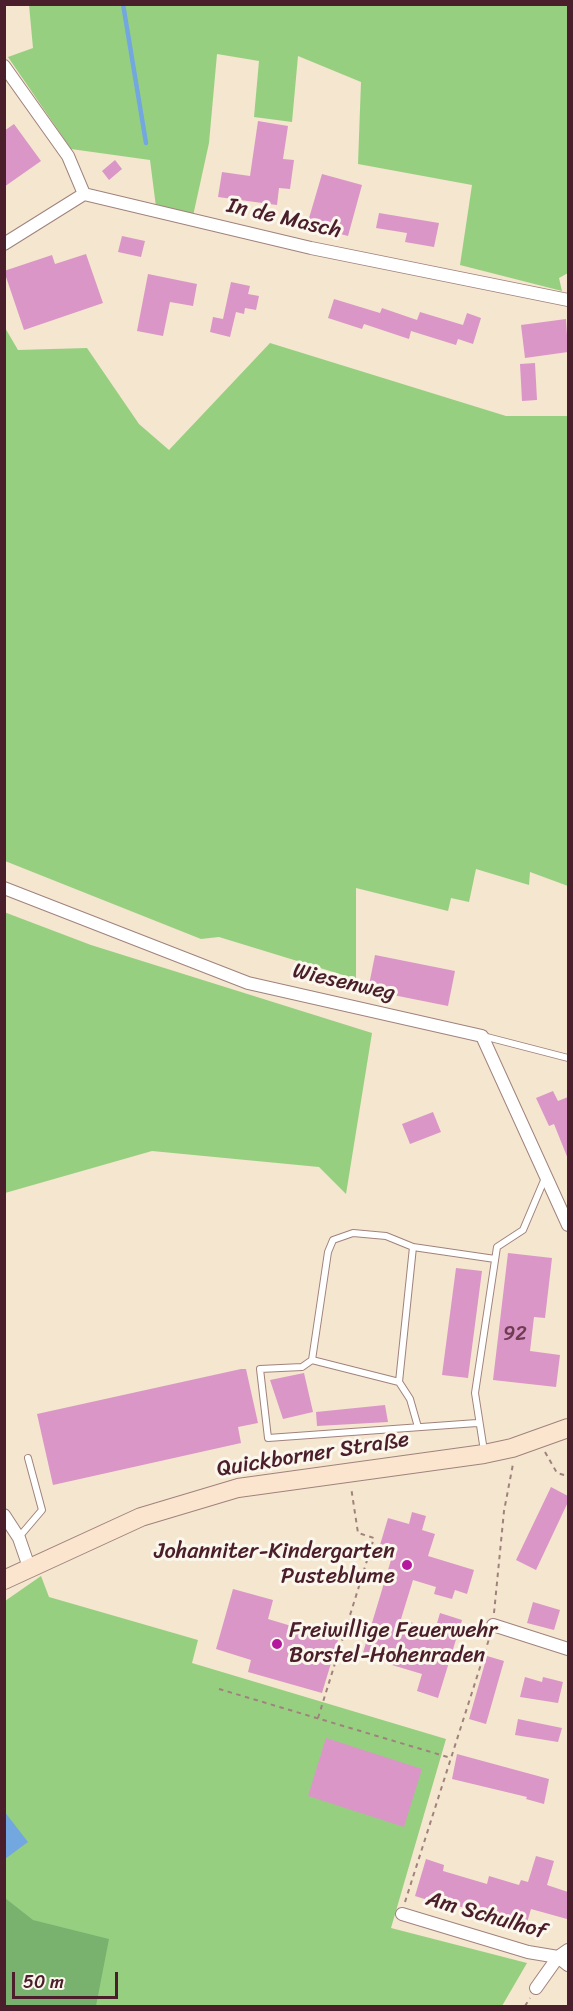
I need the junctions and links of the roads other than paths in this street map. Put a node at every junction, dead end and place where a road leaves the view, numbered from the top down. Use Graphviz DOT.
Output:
graph roads {
  1 [pos="4,66"];
  2 [pos="84,194"];
  3 [pos="4,244"];
  4 [pos="568,300"];
  5 [pos="4,888"];
  6 [pos="482,1036"];
  7 [pos="568,1058"];
  8 [pos="546,1176"];
  9 [pos="568,1225"];
  10 [pos="413,1247"];
  11 [pos="495,1259"];
  12 [pos="312,1360"];
  13 [pos="399,1382"];
  14 [pos="477,1423"];
  15 [pos="418,1428"];
  16 [pos="568,1428"];
  17 [pos="484,1454"];
  18 [pos="28,1458"];
  19 [pos="4,1515"];
  20 [pos="19,1538"];
  21 [pos="29,1567"];
  22 [pos="4,1580"];
  23 [pos="493,1625"];
  24 [pos="568,1649"];
  25 [pos="402,1914"];
  26 [pos="565,1957"];
  27 [pos="536,1988"];
  1 -- 2 [label="street"];
  2 -- 3 [label="street"];
  2 -- 4 [label="street, In de Masch"];
  5 -- 6 [label="street, Wiesenweg"];
  6 -- 7 [label="lane"];
  6 -- 8 [label="street"];
  8 -- 9 [label="street"];
  8 -- 11 [label="lane"];
  10 -- 11 [label="lane"];
  10 -- 12 [label="lane"];
  10 -- 13 [label="lane"];
  11 -- 14 [label="lane"];
  12 -- 13 [label="lane"];
  12 -- 15 [label="lane"];
  13 -- 15 [label="lane"];
  14 -- 15 [label="lane"];
  14 -- 17 [label="lane"];
  16 -- 17 [label="main road, Quickborner Straße"];
  17 -- 21 [label="main road, Quickborner Straße"];
  18 -- 20 [label="lane"];
  19 -- 20 [label="street"];
  20 -- 21 [label="street"];
  21 -- 22 [label="main road, Quickborner Straße"];
  23 -- 24 [label="street"];
  25 -- 26 [label="street, Am Schulhof"];
  26 -- 27 [label="street"];
}
